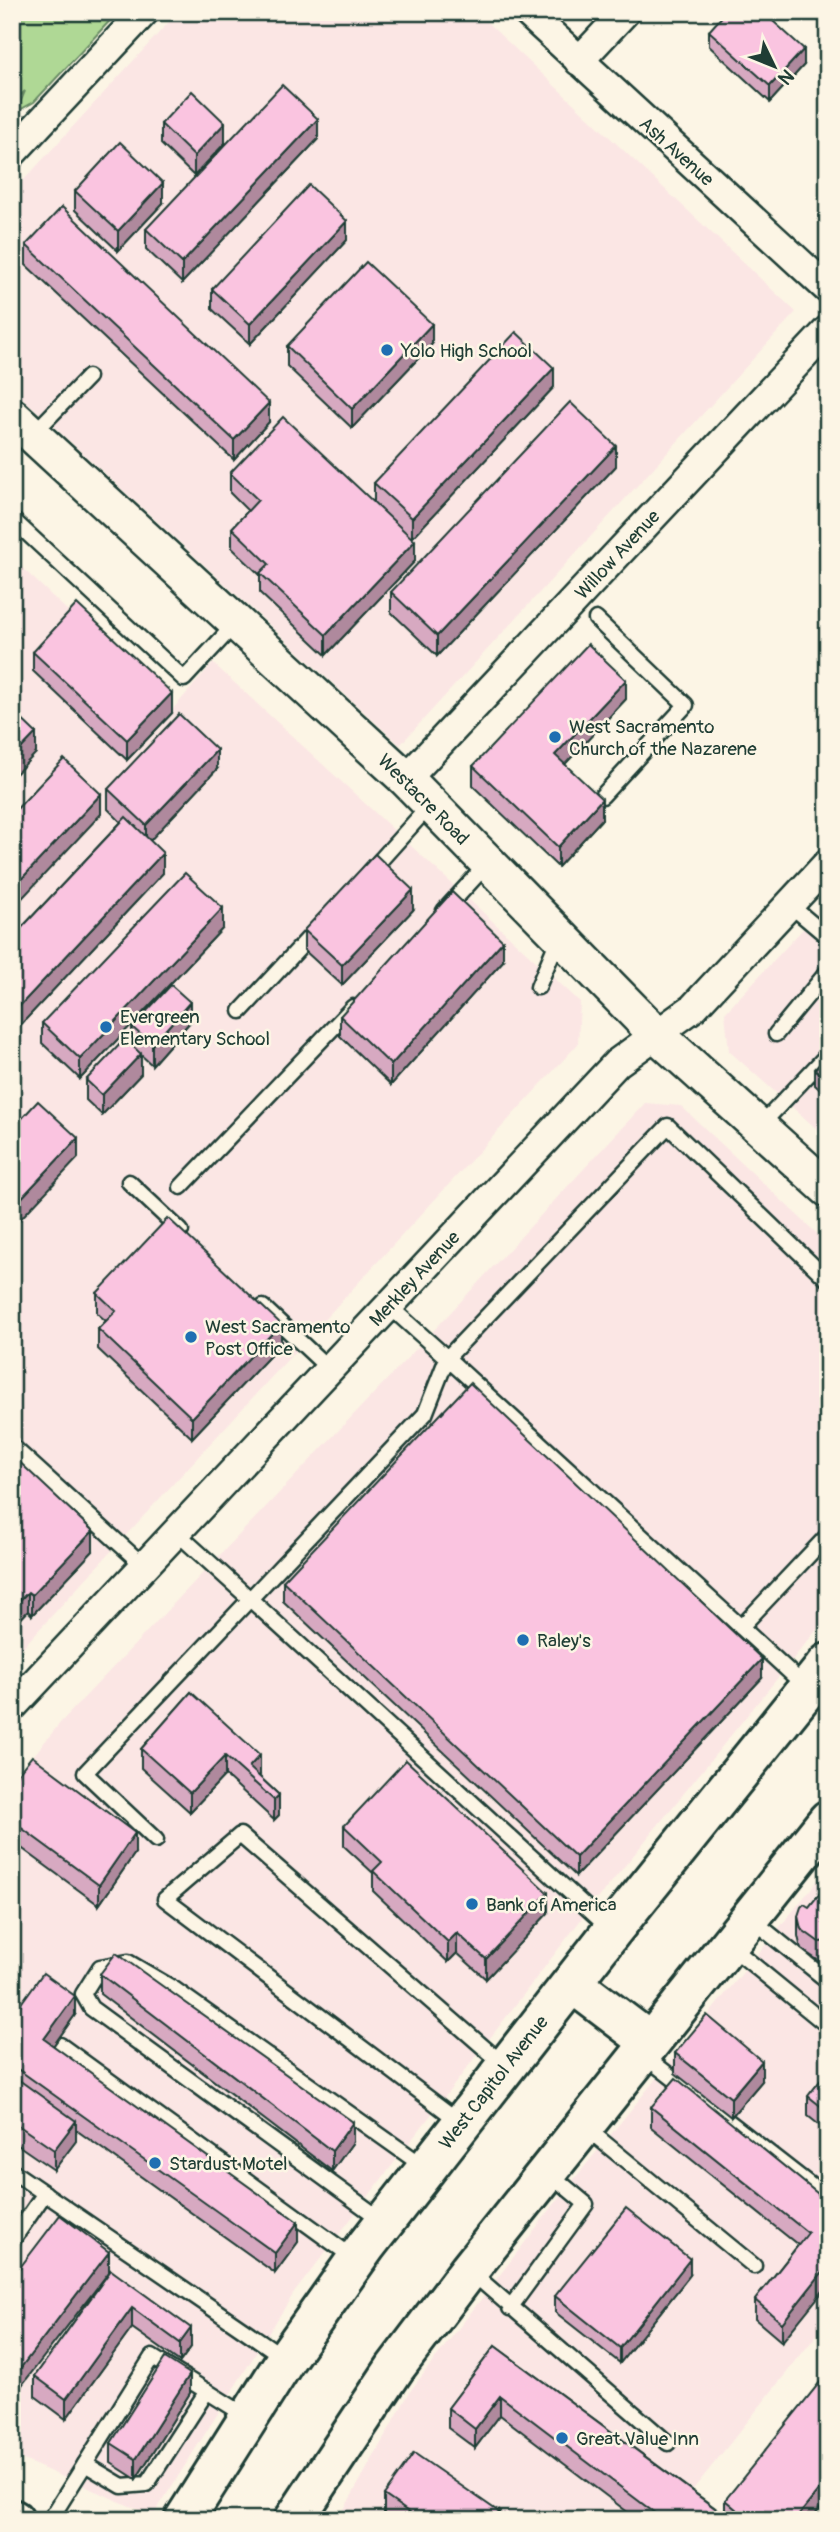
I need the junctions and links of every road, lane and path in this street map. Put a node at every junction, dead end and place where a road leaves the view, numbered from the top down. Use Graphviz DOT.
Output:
graph roads {
  1 [pos="144,12"];
  2 [pos="527,12"];
  3 [pos="625,12"];
  4 [pos="579,61"];
  5 [pos="12,153"];
  6 [pos="828,289"];
  7 [pos="828,330"];
  8 [pos="88,377"];
  9 [pos="23,425"];
  10 [pos="12,519"];
  11 [pos="596,619"];
  12 [pos="237,622"];
  13 [pos="406,779"];
  14 [pos="602,796"];
  15 [pos="431,804"];
  16 [pos="488,863"];
  17 [pos="828,863"];
  18 [pos="360,883"];
  19 [pos="790,905"];
  20 [pos="331,913"];
  21 [pos="437,918"];
  22 [pos="560,936"];
  23 [pos="828,937"];
  24 [pos="828,971"];
  25 [pos="538,987"];
  26 [pos="361,998"];
  27 [pos="241,1011"];
  28 [pos="656,1034"];
  29 [pos="776,1034"];
  30 [pos="828,1054"];
  31 [pos="759,1127"];
  32 [pos="129,1182"];
  33 [pos="181,1187"];
  34 [pos="828,1189"];
  35 [pos="188,1238"];
  36 [pos="828,1280"];
  37 [pos="248,1294"];
  38 [pos="389,1306"];
  39 [pos="447,1358"];
  40 [pos="329,1369"];
  41 [pos="12,1446"];
  42 [pos="176,1532"];
  43 [pos="828,1535"];
  44 [pos="144,1566"];
  45 [pos="250,1599"];
  46 [pos="740,1627"];
  47 [pos="818,1676"];
  48 [pos="12,1707"];
  49 [pos="826,1825"];
  50 [pos="156,1840"];
  51 [pos="612,1931"];
  52 [pos="739,1931"];
  53 [pos="828,1981"];
  54 [pos="572,1983"];
  55 [pos="828,2026"];
  56 [pos="60,2045"];
  57 [pos="645,2048"];
  58 [pos="506,2067"];
  59 [pos="461,2123"];
  60 [pos="584,2126"];
  61 [pos="426,2168"];
  62 [pos="12,2171"];
  63 [pos="547,2172"];
  64 [pos="45,2193"];
  65 [pos="828,2199"];
  66 [pos="385,2222"];
  67 [pos="12,2241"];
  68 [pos="356,2260"];
  69 [pos="754,2266"];
  70 [pos="469,2270"];
  71 [pos="510,2308"];
  72 [pos="286,2359"];
  73 [pos="207,2391"];
  74 [pos="249,2418"];
  75 [pos="668,2443"];
  76 [pos="85,2464"];
  77 [pos="50,2520"];
  78 [pos="184,2520"];
  79 [pos="294,2520"];
  1 -- 5 [label="street"];
  2 -- 4 [label="street, Ash Avenue"];
  3 -- 4 [label="street"];
  4 -- 6 [label="street, Ash Avenue"];
  7 -- 13 [label="street, Willow Avenue"];
  8 -- 9 [label="lane"];
  9 -- 12 [label="street, Westacre Road"];
  10 -- 12 [label="lane"];
  11 -- 14 [label="lane"];
  12 -- 13 [label="street, Westacre Road"];
  13 -- 15 [label="street, Westacre Road"];
  15 -- 16 [label="street, Westacre Road"];
  15 -- 18 [label="lane"];
  16 -- 21 [label="lane"];
  16 -- 22 [label="street, Westacre Road"];
  17 -- 19 [label="street, Merkley Avenue"];
  19 -- 23 [label="lane"];
  19 -- 28 [label="street, Merkley Avenue"];
  20 -- 27 [label="lane"];
  22 -- 25 [label="lane"];
  22 -- 28 [label="street, Westacre Road"];
  24 -- 29 [label="lane"];
  26 -- 33 [label="lane"];
  28 -- 31 [label="street, Westacre Road"];
  28 -- 38 [label="street, Merkley Avenue"];
  30 -- 31 [label="lane"];
  31 -- 34 [label="street, Westacre Road"];
  32 -- 35 [label="lane"];
  36 -- 39 [label="lane"];
  37 -- 40 [label="lane"];
  38 -- 39 [label="lane"];
  38 -- 40 [label="street, Merkley Avenue"];
  39 -- 45 [label="lane"];
  39 -- 46 [label="lane"];
  40 -- 42 [label="street, Merkley Avenue"];
  41 -- 44 [label="lane"];
  42 -- 44 [label="street, Merkley Avenue"];
  42 -- 45 [label="lane"];
  43 -- 46 [label="lane"];
  44 -- 48 [label="street, Merkley Avenue"];
  45 -- 50 [label="lane"];
  45 -- 51 [label="lane"];
  46 -- 47 [label="lane"];
  47 -- 51 [label="main road, West Capitol Avenue"];
  49 -- 52 [label="main road"];
  51 -- 54 [label="main road, West Capitol Avenue"];
  52 -- 53 [label="lane"];
  52 -- 55 [label="lane"];
  52 -- 57 [label="main road"];
  54 -- 57 [label="main road"];
  54 -- 58 [label="main road, West Capitol Avenue"];
  56 -- 68 [label="lane"];
  57 -- 60 [label="main road"];
  57 -- 65 [label="lane"];
  58 -- 59 [label="main road, West Capitol Avenue"];
  58 -- 59 [label="lane"];
  59 -- 61 [label="main road, West Capitol Avenue"];
  60 -- 63 [label="main road"];
  60 -- 69 [label="lane"];
  61 -- 66 [label="main road, West Capitol Avenue"];
  61 -- 66 [label="lane"];
  62 -- 64 [label="lane"];
  63 -- 70 [label="main road"];
  63 -- 71 [label="lane"];
  64 -- 67 [label="lane"];
  64 -- 72 [label="lane"];
  66 -- 68 [label="main road, West Capitol Avenue"];
  68 -- 72 [label="main road, West Capitol Avenue"];
  70 -- 71 [label="lane"];
  70 -- 79 [label="main road"];
  71 -- 75 [label="lane"];
  72 -- 74 [label="main road, West Capitol Avenue"];
  73 -- 74 [label="lane"];
  73 -- 76 [label="lane"];
  73 -- 76 [label="lane"];
  74 -- 78 [label="main road, West Capitol Avenue"];
  76 -- 77 [label="lane"];
}
